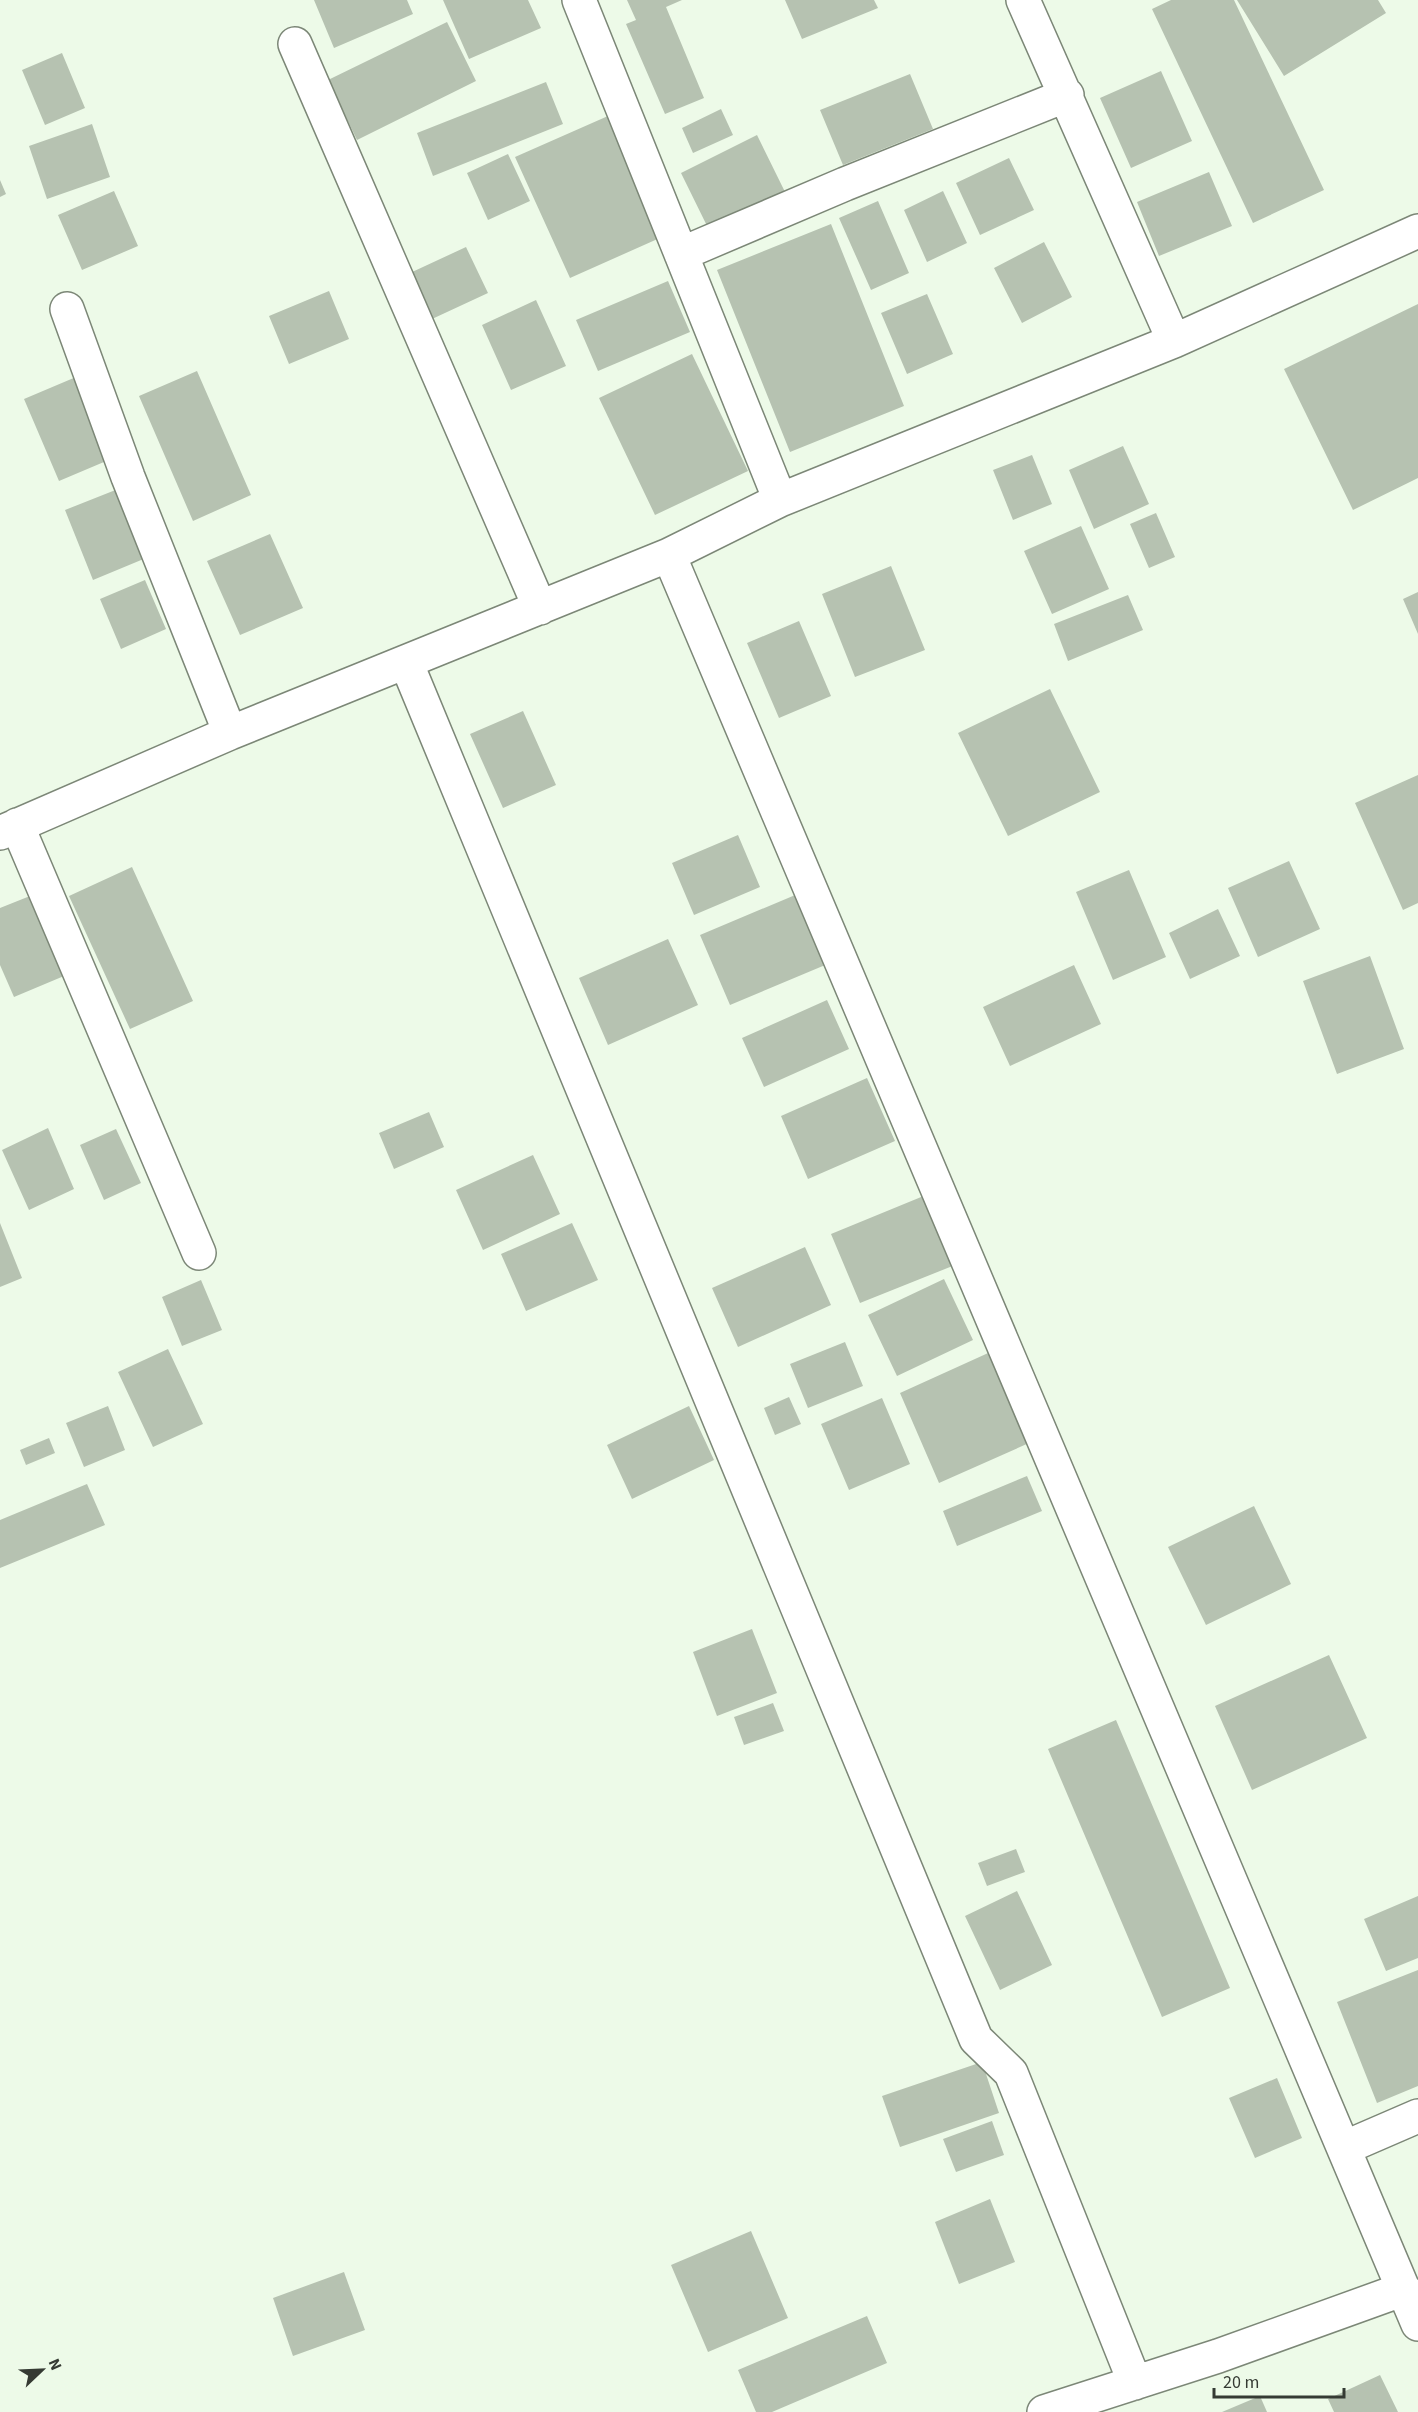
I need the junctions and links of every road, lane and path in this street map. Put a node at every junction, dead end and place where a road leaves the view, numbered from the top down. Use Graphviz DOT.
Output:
graph roads {
  1 [pos="579,0"];
  2 [pos="1023,0"];
  3 [pos="295,44"];
  4 [pos="1067,95"];
  5 [pos="1414,241"];
  6 [pos="681,254"];
  7 [pos="67,309"];
  8 [pos="1174,341"];
  9 [pos="780,500"];
  10 [pos="669,555"];
  11 [pos="540,608"];
  12 [pos="406,662"];
  13 [pos="230,734"];
  14 [pos="9,829"];
  15 [pos="199,1253"];
  16 [pos="1418,2116"];
  17 [pos="1344,2148"];
  18 [pos="1404,2289"];
  19 [pos="1418,2324"];
  20 [pos="1135,2383"];
  21 [pos="1044,2412"];
  1 -- 6 [label="street"];
  2 -- 4 [label="street"];
  3 -- 11 [label="street"];
  4 -- 6 [label="street"];
  4 -- 8 [label="street"];
  5 -- 8 [label="street"];
  6 -- 9 [label="street"];
  7 -- 13 [label="street"];
  8 -- 9 [label="street"];
  9 -- 10 [label="street"];
  10 -- 11 [label="street"];
  10 -- 17 [label="street"];
  11 -- 12 [label="street"];
  12 -- 13 [label="street"];
  12 -- 20 [label="street"];
  13 -- 14 [label="street"];
  14 -- 15 [label="street"];
  16 -- 17 [label="street"];
  17 -- 18 [label="street"];
  18 -- 19 [label="street"];
  18 -- 20 [label="street"];
  20 -- 21 [label="street"];
}
